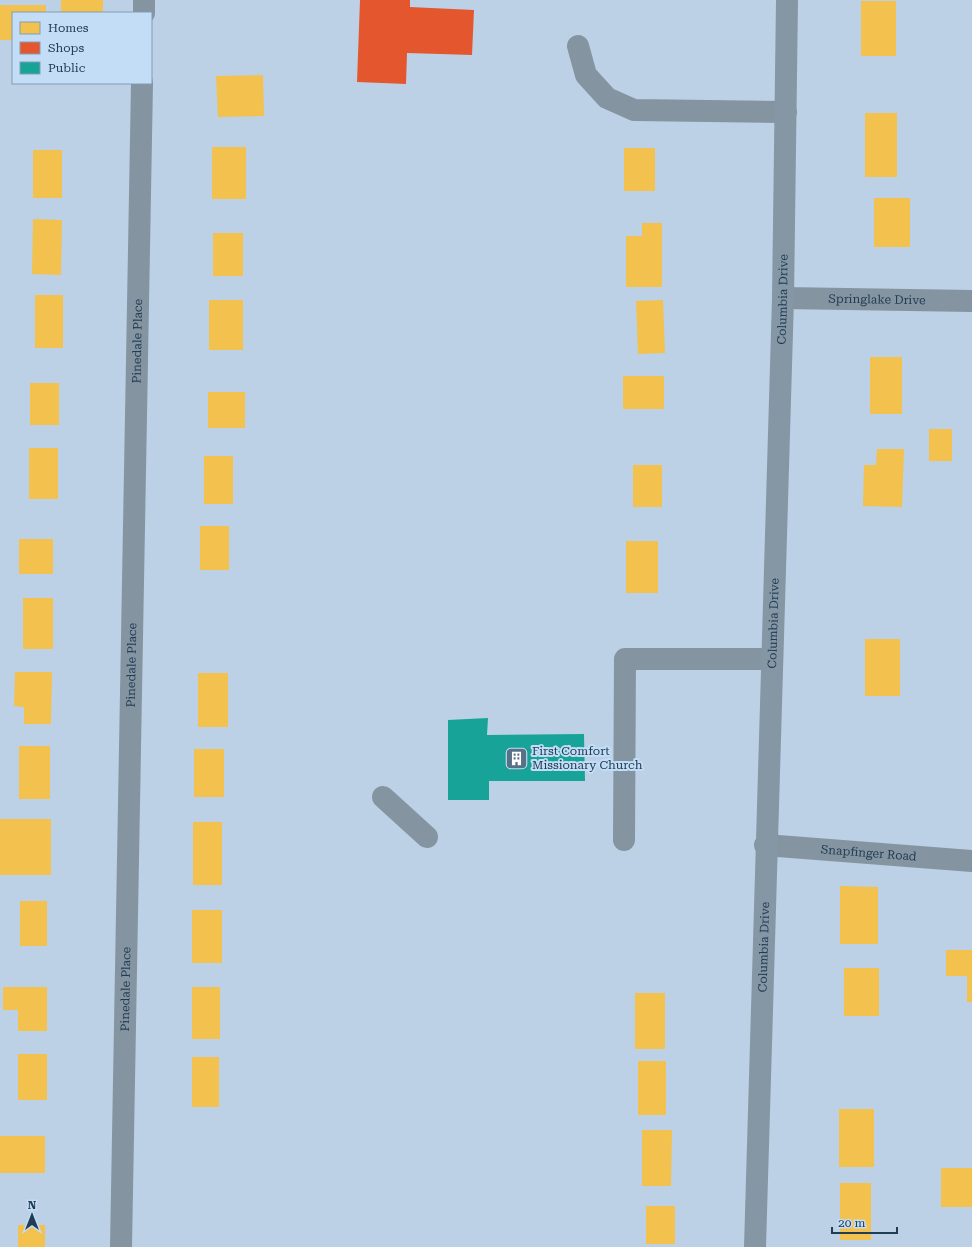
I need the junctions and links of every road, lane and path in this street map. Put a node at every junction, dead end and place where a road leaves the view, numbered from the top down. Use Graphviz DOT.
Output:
graph roads {
  1 [pos="144,0"];
  2 [pos="788,0"];
  3 [pos="144,12"];
  4 [pos="578,46"];
  5 [pos="142,84"];
  6 [pos="786,112"];
  7 [pos="783,298"];
  8 [pos="972,301"];
  9 [pos="771,659"];
  10 [pos="383,797"];
  11 [pos="428,837"];
  12 [pos="624,840"];
  13 [pos="765,845"];
  14 [pos="972,861"];
  15 [pos="121,1247"];
  16 [pos="754,1247"];
  1 -- 3 [label="street"];
  2 -- 6 [label="main road, Columbia Drive"];
  4 -- 6 [label="street"];
  5 -- 15 [label="street, Pinedale Place"];
  6 -- 7 [label="main road, Columbia Drive"];
  7 -- 8 [label="street, Springlake Drive"];
  7 -- 9 [label="main road, Columbia Drive"];
  9 -- 12 [label="street"];
  9 -- 13 [label="main road, Columbia Drive"];
  10 -- 11 [label="street"];
  13 -- 14 [label="street, Snapfinger Road"];
  13 -- 16 [label="main road, Columbia Drive"];
}
